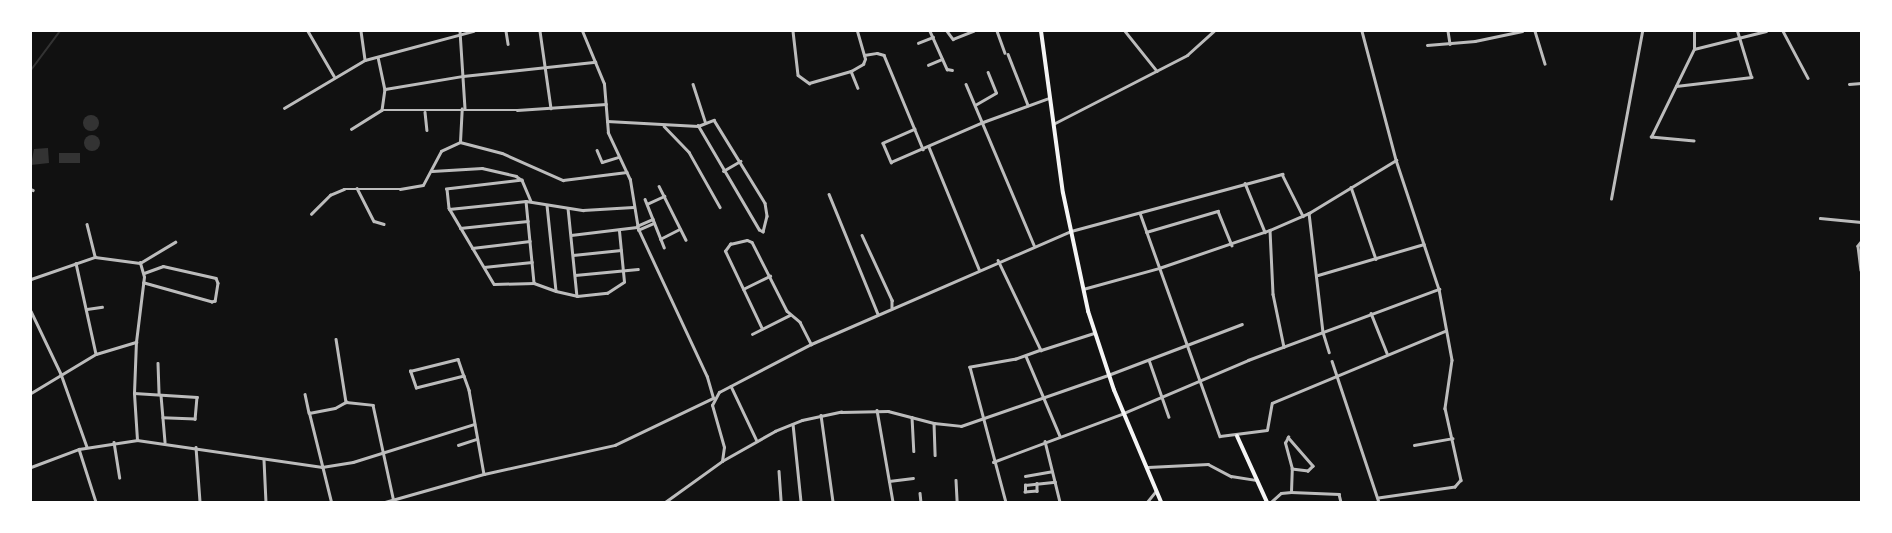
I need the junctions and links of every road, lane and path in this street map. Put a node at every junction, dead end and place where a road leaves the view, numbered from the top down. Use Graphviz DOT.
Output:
graph roads {
  1 [pos="308,31"];
  2 [pos="361,31"];
  3 [pos="473,31"];
  4 [pos="506,31"];
  5 [pos="540,31"];
  6 [pos="582,31"];
  7 [pos="793,31"];
  8 [pos="857,31"];
  9 [pos="930,31"];
  10 [pos="947,31"];
  11 [pos="973,31"];
  12 [pos="997,31"];
  13 [pos="1040,31"];
  14 [pos="1125,31"];
  15 [pos="1214,31"];
  16 [pos="1362,31"];
  17 [pos="1448,31"];
  18 [pos="1522,31"];
  19 [pos="1535,31"];
  20 [pos="1642,31"];
  21 [pos="1694,31"];
  22 [pos="1737,31"];
  23 [pos="1766,31"];
  24 [pos="1783,31"];
  25 [pos="460,33"];
  26 [pos="933,37"];
  27 [pos="1738,38"];
  28 [pos="918,43"];
  29 [pos="508,44"];
  30 [pos="1450,44"];
  31 [pos="1427,45"];
  32 [pos="1694,49"];
  33 [pos="864,55"];
  34 [pos="378,57"];
  35 [pos="942,58"];
  36 [pos="365,60"];
  37 [pos="595,62"];
  38 [pos="1545,64"];
  39 [pos="928,65"];
  40 [pos="545,69"];
  41 [pos="952,70"];
  42 [pos="851,71"];
  43 [pos="1157,71"];
  44 [pos="988,73"];
  45 [pos="334,76"];
  46 [pos="463,76"];
  47 [pos="1808,78"];
  48 [pos="1861,83"];
  49 [pos="693,84"];
  50 [pos="966,84"];
  51 [pos="1849,84"];
  52 [pos="1676,86"];
  53 [pos="858,88"];
  54 [pos="385,89"];
  55 [pos="1049,98"];
  56 [pos="606,104"];
  57 [pos="975,105"];
  58 [pos="1028,106"];
  59 [pos="284,108"];
  60 [pos="551,108"];
  61 [pos="464,109"];
  62 [pos="382,110"];
  63 [pos="425,112"];
  64 [pos="607,120"];
  65 [pos="705,122"];
  66 [pos="983,122"];
  67 [pos="1052,124"];
  68 [pos="662,125"];
  69 [pos="698,126"];
  70 [pos="351,129"];
  71 [pos="914,129"];
  72 [pos="427,130"];
  73 [pos="1694,141"];
  74 [pos="460,142"];
  75 [pos="930,147"];
  76 [pos="923,149"];
  77 [pos="597,150"];
  78 [pos="618,157"];
  79 [pos="1396,160"];
  80 [pos="740,161"];
  81 [pos="432,171"];
  82 [pos="723,171"];
  83 [pos="626,172"];
  84 [pos="522,180"];
  85 [pos="1245,184"];
  86 [pos="659,186"];
  87 [pos="1351,187"];
  88 [pos="357,188"];
  89 [pos="829,194"];
  90 [pos="664,196"];
  91 [pos="645,199"];
  92 [pos="1611,199"];
  93 [pos="526,201"];
  94 [pos="531,201"];
  95 [pos="547,204"];
  96 [pos="647,204"];
  97 [pos="632,207"];
  98 [pos="720,207"];
  99 [pos="568,208"];
  100 [pos="449,210"];
  101 [pos="1140,213"];
  102 [pos="1309,213"];
  103 [pos="311,214"];
  104 [pos="1303,216"];
  105 [pos="1820,218"];
  106 [pos="653,219"];
  107 [pos="528,221"];
  108 [pos="1861,222"];
  109 [pos="654,223"];
  110 [pos="87,224"];
  111 [pos="384,224"];
  112 [pos="460,228"];
  113 [pos="637,228"];
  114 [pos="680,229"];
  115 [pos="619,230"];
  116 [pos="1070,230"];
  117 [pos="1270,230"];
  118 [pos="1146,232"];
  119 [pos="1265,232"];
  120 [pos="571,235"];
  121 [pos="862,235"];
  122 [pos="660,239"];
  123 [pos="686,240"];
  124 [pos="530,241"];
  125 [pos="175,242"];
  126 [pos="1861,242"];
  127 [pos="1424,244"];
  128 [pos="1034,245"];
  129 [pos="1232,245"];
  130 [pos="664,247"];
  131 [pos="472,248"];
  132 [pos="621,250"];
  133 [pos="572,255"];
  134 [pos="95,257"];
  135 [pos="1376,259"];
  136 [pos="998,260"];
  137 [pos="532,262"];
  138 [pos="76,263"];
  139 [pos="140,263"];
  140 [pos="484,267"];
  141 [pos="1159,268"];
  142 [pos="638,269"];
  143 [pos="979,269"];
  144 [pos="1861,270"];
  145 [pos="623,271"];
  146 [pos="144,273"];
  147 [pos="1318,275"];
  148 [pos="575,276"];
  149 [pos="770,276"];
  150 [pos="31,279"];
  151 [pos="534,282"];
  152 [pos="144,283"];
  153 [pos="743,289"];
  154 [pos="1083,289"];
  155 [pos="1439,289"];
  156 [pos="556,292"];
  157 [pos="576,296"];
  158 [pos="102,307"];
  159 [pos="892,307"];
  160 [pos="87,310"];
  161 [pos="31,311"];
  162 [pos="1371,313"];
  163 [pos="878,314"];
  164 [pos="790,315"];
  165 [pos="1242,324"];
  166 [pos="762,329"];
  167 [pos="1445,331"];
  168 [pos="1323,332"];
  169 [pos="1094,333"];
  170 [pos="752,334"];
  171 [pos="336,339"];
  172 [pos="136,342"];
  173 [pos="811,344"];
  174 [pos="1186,345"];
  175 [pos="1284,347"];
  176 [pos="1042,350"];
  177 [pos="1329,352"];
  178 [pos="96,354"];
  179 [pos="1388,354"];
  180 [pos="1026,356"];
  181 [pos="1149,360"];
  182 [pos="1332,361"];
  183 [pos="158,363"];
  184 [pos="61,374"];
  185 [pos="1108,375"];
  186 [pos="464,376"];
  187 [pos="1337,376"];
  188 [pos="1198,379"];
  189 [pos="730,386"];
  190 [pos="31,392"];
  191 [pos="134,393"];
  192 [pos="160,394"];
  193 [pos="305,394"];
  194 [pos="1162,396"];
  195 [pos="1044,397"];
  196 [pos="713,398"];
  197 [pos="346,402"];
  198 [pos="877,410"];
  199 [pos="1124,412"];
  200 [pos="309,413"];
  201 [pos="821,416"];
  202 [pos="912,417"];
  203 [pos="1169,417"];
  204 [pos="163,418"];
  205 [pos="982,419"];
  206 [pos="934,423"];
  207 [pos="474,424"];
  208 [pos="793,424"];
  209 [pos="1060,436"];
  210 [pos="1237,436"];
  211 [pos="1452,438"];
  212 [pos="756,439"];
  213 [pos="137,440"];
  214 [pos="477,440"];
  215 [pos="1045,441"];
  216 [pos="114,442"];
  217 [pos="165,442"];
  218 [pos="458,445"];
  219 [pos="1414,446"];
  220 [pos="87,447"];
  221 [pos="196,447"];
  222 [pos="79,449"];
  223 [pos="914,451"];
  224 [pos="383,452"];
  225 [pos="935,455"];
  226 [pos="264,460"];
  227 [pos="722,461"];
  228 [pos="994,462"];
  229 [pos="31,467"];
  230 [pos="322,467"];
  231 [pos="1148,467"];
  232 [pos="1292,469"];
  233 [pos="779,471"];
  234 [pos="1052,471"];
  235 [pos="484,474"];
  236 [pos="1024,476"];
  237 [pos="120,478"];
  238 [pos="913,478"];
  239 [pos="956,480"];
  240 [pos="1257,480"];
  241 [pos="889,481"];
  242 [pos="1055,482"];
  243 [pos="1037,484"];
  244 [pos="1157,490"];
  245 [pos="1291,492"];
  246 [pos="920,493"];
  247 [pos="393,500"];
  248 [pos="1379,500"];
  249 [pos="96,502"];
  250 [pos="200,502"];
  251 [pos="266,502"];
  252 [pos="331,502"];
  253 [pos="385,502"];
  254 [pos="664,502"];
  255 [pos="782,502"];
  256 [pos="801,502"];
  257 [pos="833,502"];
  258 [pos="893,502"];
  259 [pos="921,502"];
  260 [pos="957,502"];
  261 [pos="1006,502"];
  262 [pos="1060,502"];
  263 [pos="1147,502"];
  264 [pos="1161,502"];
  265 [pos="1267,502"];
  266 [pos="1271,502"];
  267 [pos="1341,502"];
  1 -- 45 [label="street"];
  2 -- 36 [label="street"];
  3 -- 25 [label="street"];
  4 -- 29 [label="street"];
  5 -- 40 [label="street"];
  6 -- 37 [label="street"];
  7 -- 42 [label="street"];
  8 -- 33 [label="street"];
  9 -- 26 [label="street"];
  10 -- 11 [label="street"];
  12 -- 58 [label="street"];
  13 -- 55 [label="main road"];
  14 -- 43 [label="street"];
  15 -- 43 [label="street"];
  16 -- 79 [label="street"];
  17 -- 30 [label="street"];
  18 -- 30 [label="street"];
  19 -- 38 [label="street"];
  20 -- 92 [label="street"];
  21 -- 32 [label="street"];
  22 -- 27 [label="street"];
  23 -- 27 [label="street"];
  24 -- 47 [label="street"];
  25 -- 34 [label="street"];
  25 -- 46 [label="street"];
  26 -- 28 [label="street"];
  26 -- 35 [label="street"];
  27 -- 32 [label="street"];
  27 -- 52 [label="street"];
  30 -- 31 [label="street"];
  32 -- 52 [label="street"];
  33 -- 42 [label="street"];
  33 -- 71 [label="street"];
  34 -- 36 [label="street"];
  34 -- 54 [label="street"];
  35 -- 39 [label="street"];
  35 -- 41 [label="street"];
  36 -- 45 [label="street"];
  37 -- 40 [label="street"];
  37 -- 56 [label="street"];
  40 -- 46 [label="street"];
  40 -- 60 [label="street"];
  42 -- 53 [label="street"];
  43 -- 67 [label="street"];
  44 -- 57 [label="street"];
  45 -- 59 [label="street"];
  46 -- 54 [label="street"];
  46 -- 61 [label="street"];
  48 -- 51 [label="street"];
  49 -- 65 [label="street"];
  50 -- 57 [label="street"];
  52 -- 73 [label="street"];
  54 -- 62 [label="street"];
  55 -- 58 [label="street"];
  55 -- 67 [label="main road"];
  56 -- 60 [label="street"];
  56 -- 64 [label="street"];
  57 -- 66 [label="street"];
  58 -- 66 [label="street"];
  60 -- 61 [label="street"];
  61 -- 63 [label="street"];
  61 -- 74 [label="street"];
  62 -- 63 [label="street"];
  62 -- 70 [label="street"];
  63 -- 72 [label="street"];
  64 -- 68 [label="street"];
  64 -- 78 [label="street"];
  65 -- 69 [label="street"];
  65 -- 80 [label="street"];
  66 -- 75 [label="street"];
  66 -- 128 [label="street"];
  67 -- 116 [label="main road"];
  68 -- 69 [label="street"];
  68 -- 98 [label="street"];
  69 -- 82 [label="street"];
  71 -- 76 [label="street"];
  71 -- 76 [label="street"];
  74 -- 81 [label="street"];
  74 -- 83 [label="street"];
  75 -- 76 [label="street"];
  75 -- 143 [label="street"];
  77 -- 78 [label="street"];
  78 -- 83 [label="street"];
  79 -- 87 [label="street"];
  79 -- 127 [label="street"];
  80 -- 82 [label="street"];
  80 -- 82 [label="street"];
  81 -- 84 [label="street"];
  81 -- 88 [label="street"];
  83 -- 97 [label="street"];
  84 -- 94 [label="street"];
  84 -- 100 [label="street"];
  85 -- 101 [label="street"];
  85 -- 104 [label="street"];
  85 -- 119 [label="street"];
  86 -- 90 [label="street"];
  87 -- 102 [label="street"];
  87 -- 135 [label="street"];
  88 -- 103 [label="street"];
  88 -- 111 [label="street"];
  89 -- 163 [label="street"];
  90 -- 96 [label="street"];
  90 -- 114 [label="street"];
  91 -- 96 [label="street"];
  93 -- 94 [label="street"];
  93 -- 100 [label="street"];
  93 -- 107 [label="street"];
  94 -- 95 [label="street"];
  95 -- 99 [label="street"];
  95 -- 156 [label="street"];
  96 -- 106 [label="street"];
  97 -- 99 [label="street"];
  97 -- 113 [label="street"];
  99 -- 120 [label="street"];
  100 -- 112 [label="street"];
  101 -- 116 [label="street"];
  101 -- 118 [label="street"];
  102 -- 104 [label="street"];
  102 -- 147 [label="street"];
  104 -- 117 [label="street"];
  105 -- 108 [label="street"];
  106 -- 109 [label="street"];
  106 -- 113 [label="street"];
  107 -- 112 [label="street"];
  107 -- 124 [label="street"];
  109 -- 113 [label="street"];
  109 -- 122 [label="street"];
  110 -- 134 [label="street"];
  112 -- 131 [label="street"];
  113 -- 115 [label="street"];
  113 -- 196 [label="street"];
  114 -- 122 [label="street"];
  114 -- 123 [label="street"];
  115 -- 120 [label="street"];
  115 -- 132 [label="street"];
  116 -- 128 [label="street"];
  116 -- 154 [label="main road"];
  117 -- 119 [label="street"];
  117 -- 175 [label="street"];
  118 -- 129 [label="street"];
  118 -- 141 [label="street"];
  119 -- 129 [label="street"];
  120 -- 133 [label="street"];
  121 -- 159 [label="street"];
  122 -- 130 [label="street"];
  124 -- 131 [label="street"];
  124 -- 137 [label="street"];
  125 -- 139 [label="street"];
  126 -- 144 [label="street"];
  127 -- 135 [label="street"];
  127 -- 155 [label="street"];
  128 -- 136 [label="street"];
  129 -- 141 [label="street"];
  131 -- 140 [label="street"];
  132 -- 133 [label="street"];
  132 -- 145 [label="street"];
  133 -- 148 [label="street"];
  134 -- 138 [label="street"];
  134 -- 139 [label="street"];
  135 -- 147 [label="street"];
  136 -- 143 [label="street"];
  136 -- 176 [label="street"];
  137 -- 140 [label="street"];
  137 -- 151 [label="street"];
  138 -- 150 [label="street"];
  138 -- 160 [label="street"];
  139 -- 146 [label="street"];
  140 -- 151 [label="street"];
  141 -- 154 [label="street"];
  141 -- 174 [label="street"];
  142 -- 145 [label="street"];
  143 -- 159 [label="street"];
  145 -- 148 [label="street"];
  145 -- 157 [label="street"];
  146 -- 152 [label="street"];
  146 -- 152 [label="street"];
  147 -- 168 [label="street"];
  148 -- 157 [label="street"];
  149 -- 153 [label="street"];
  149 -- 153 [label="street"];
  149 -- 164 [label="street"];
  151 -- 156 [label="street"];
  152 -- 172 [label="street"];
  153 -- 166 [label="street"];
  154 -- 169 [label="main road"];
  155 -- 162 [label="street"];
  155 -- 167 [label="street"];
  156 -- 157 [label="street"];
  158 -- 160 [label="street"];
  159 -- 163 [label="street"];
  160 -- 178 [label="street"];
  161 -- 184 [label="street"];
  162 -- 168 [label="street"];
  162 -- 179 [label="street"];
  163 -- 173 [label="street"];
  164 -- 166 [label="street"];
  164 -- 173 [label="street"];
  165 -- 174 [label="street"];
  166 -- 170 [label="street"];
  167 -- 179 [label="street"];
  167 -- 211 [label="street"];
  168 -- 175 [label="street"];
  168 -- 177 [label="street"];
  169 -- 176 [label="street"];
  169 -- 185 [label="main road"];
  171 -- 197 [label="street"];
  172 -- 178 [label="street"];
  172 -- 191 [label="street"];
  173 -- 189 [label="street"];
  174 -- 181 [label="street"];
  174 -- 188 [label="street"];
  175 -- 188 [label="street"];
  176 -- 180 [label="street"];
  178 -- 184 [label="street"];
  179 -- 187 [label="street"];
  180 -- 195 [label="street"];
  180 -- 205 [label="street"];
  181 -- 185 [label="street"];
  181 -- 194 [label="street"];
  182 -- 187 [label="street"];
  183 -- 192 [label="street"];
  184 -- 190 [label="street"];
  184 -- 220 [label="street"];
  185 -- 195 [label="street"];
  185 -- 199 [label="main road"];
  186 -- 186 [label="street"];
  186 -- 207 [label="street"];
  187 -- 210 [label="street"];
  187 -- 248 [label="street"];
  188 -- 194 [label="street"];
  188 -- 210 [label="street"];
  189 -- 196 [label="street"];
  189 -- 212 [label="street"];
  191 -- 192 [label="street"];
  191 -- 213 [label="street"];
  192 -- 204 [label="street"];
  192 -- 204 [label="street"];
  193 -- 200 [label="street"];
  194 -- 199 [label="street"];
  194 -- 203 [label="street"];
  195 -- 205 [label="street"];
  195 -- 209 [label="street"];
  196 -- 227 [label="street"];
  196 -- 235 [label="street"];
  197 -- 200 [label="street"];
  197 -- 224 [label="street"];
  198 -- 201 [label="street"];
  198 -- 202 [label="street"];
  198 -- 241 [label="street"];
  199 -- 209 [label="street"];
  199 -- 231 [label="main road"];
  200 -- 230 [label="street"];
  201 -- 208 [label="street"];
  201 -- 257 [label="street"];
  202 -- 206 [label="street"];
  202 -- 223 [label="street"];
  204 -- 217 [label="street"];
  205 -- 206 [label="street"];
  205 -- 228 [label="street"];
  206 -- 225 [label="street"];
  207 -- 214 [label="street"];
  207 -- 224 [label="street"];
  208 -- 212 [label="street"];
  208 -- 256 [label="street"];
  209 -- 215 [label="street"];
  210 -- 240 [label="main road"];
  211 -- 219 [label="street"];
  211 -- 248 [label="street"];
  212 -- 227 [label="street"];
  213 -- 216 [label="street"];
  213 -- 217 [label="street"];
  214 -- 218 [label="street"];
  214 -- 235 [label="street"];
  215 -- 228 [label="street"];
  215 -- 234 [label="street"];
  216 -- 220 [label="street"];
  216 -- 237 [label="street"];
  217 -- 221 [label="street"];
  220 -- 222 [label="street"];
  221 -- 226 [label="street"];
  221 -- 250 [label="street"];
  222 -- 229 [label="street"];
  222 -- 249 [label="street"];
  224 -- 230 [label="street"];
  224 -- 247 [label="street"];
  226 -- 230 [label="street"];
  226 -- 251 [label="street"];
  227 -- 254 [label="street"];
  228 -- 261 [label="street"];
  230 -- 252 [label="street"];
  231 -- 240 [label="street"];
  231 -- 244 [label="main road"];
  232 -- 232 [label="street"];
  232 -- 245 [label="street"];
  233 -- 255 [label="street"];
  234 -- 236 [label="street"];
  234 -- 242 [label="street"];
  235 -- 247 [label="street"];
  238 -- 241 [label="street"];
  239 -- 260 [label="street"];
  240 -- 265 [label="main road"];
  241 -- 258 [label="street"];
  242 -- 243 [label="street"];
  242 -- 262 [label="street"];
  243 -- 243 [label="street"];
  244 -- 263 [label="street"];
  244 -- 264 [label="main road"];
  245 -- 266 [label="street"];
  245 -- 267 [label="street"];
  246 -- 259 [label="street"];
  247 -- 253 [label="street"];
}
